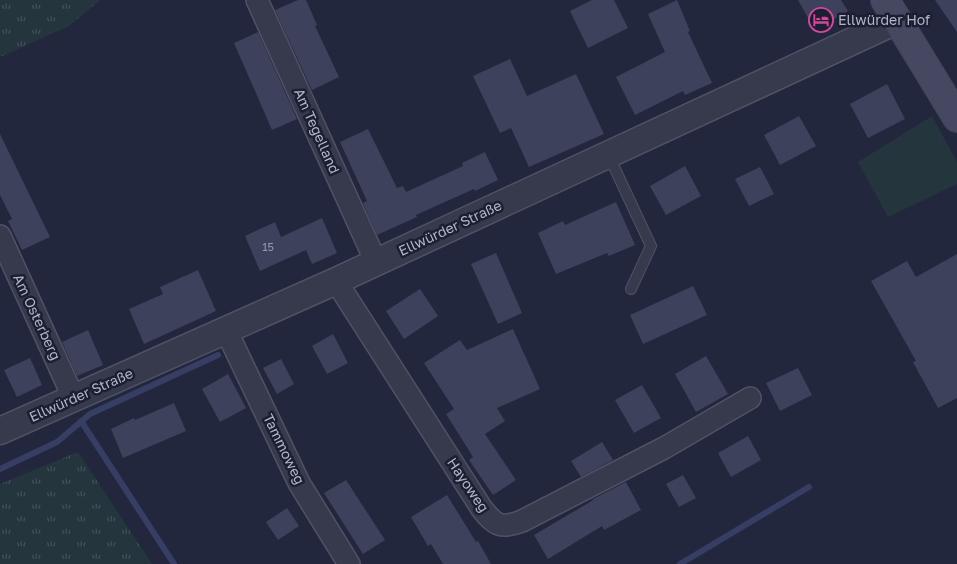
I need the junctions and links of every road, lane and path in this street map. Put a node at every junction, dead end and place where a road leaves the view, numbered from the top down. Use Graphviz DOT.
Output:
graph roads {
  1 [pos="257,0"];
  2 [pos="892,10"];
  3 [pos="957,118"];
  4 [pos="608,154"];
  5 [pos="0,236"];
  6 [pos="376,262"];
  7 [pos="336,280"];
  8 [pos="631,289"];
  9 [pos="226,330"];
  10 [pos="750,398"];
  11 [pos="74,399"];
  12 [pos="0,431"];
  13 [pos="348,564"];
  1 -- 6 [label="street, Am Tegelland"];
  2 -- 3 [label="main road"];
  2 -- 4 [label="street, Ellwürder Straße"];
  4 -- 6 [label="street, Ellwürder Straße"];
  4 -- 8 [label="lane"];
  5 -- 11 [label="street, Am Osterberg"];
  6 -- 7 [label="street, Ellwürder Straße"];
  7 -- 9 [label="street, Ellwürder Straße"];
  7 -- 10 [label="street, Hayoweg"];
  9 -- 11 [label="street, Ellwürder Straße"];
  9 -- 13 [label="street, Tammoweg"];
  11 -- 12 [label="street, Ellwürder Straße"];
}
